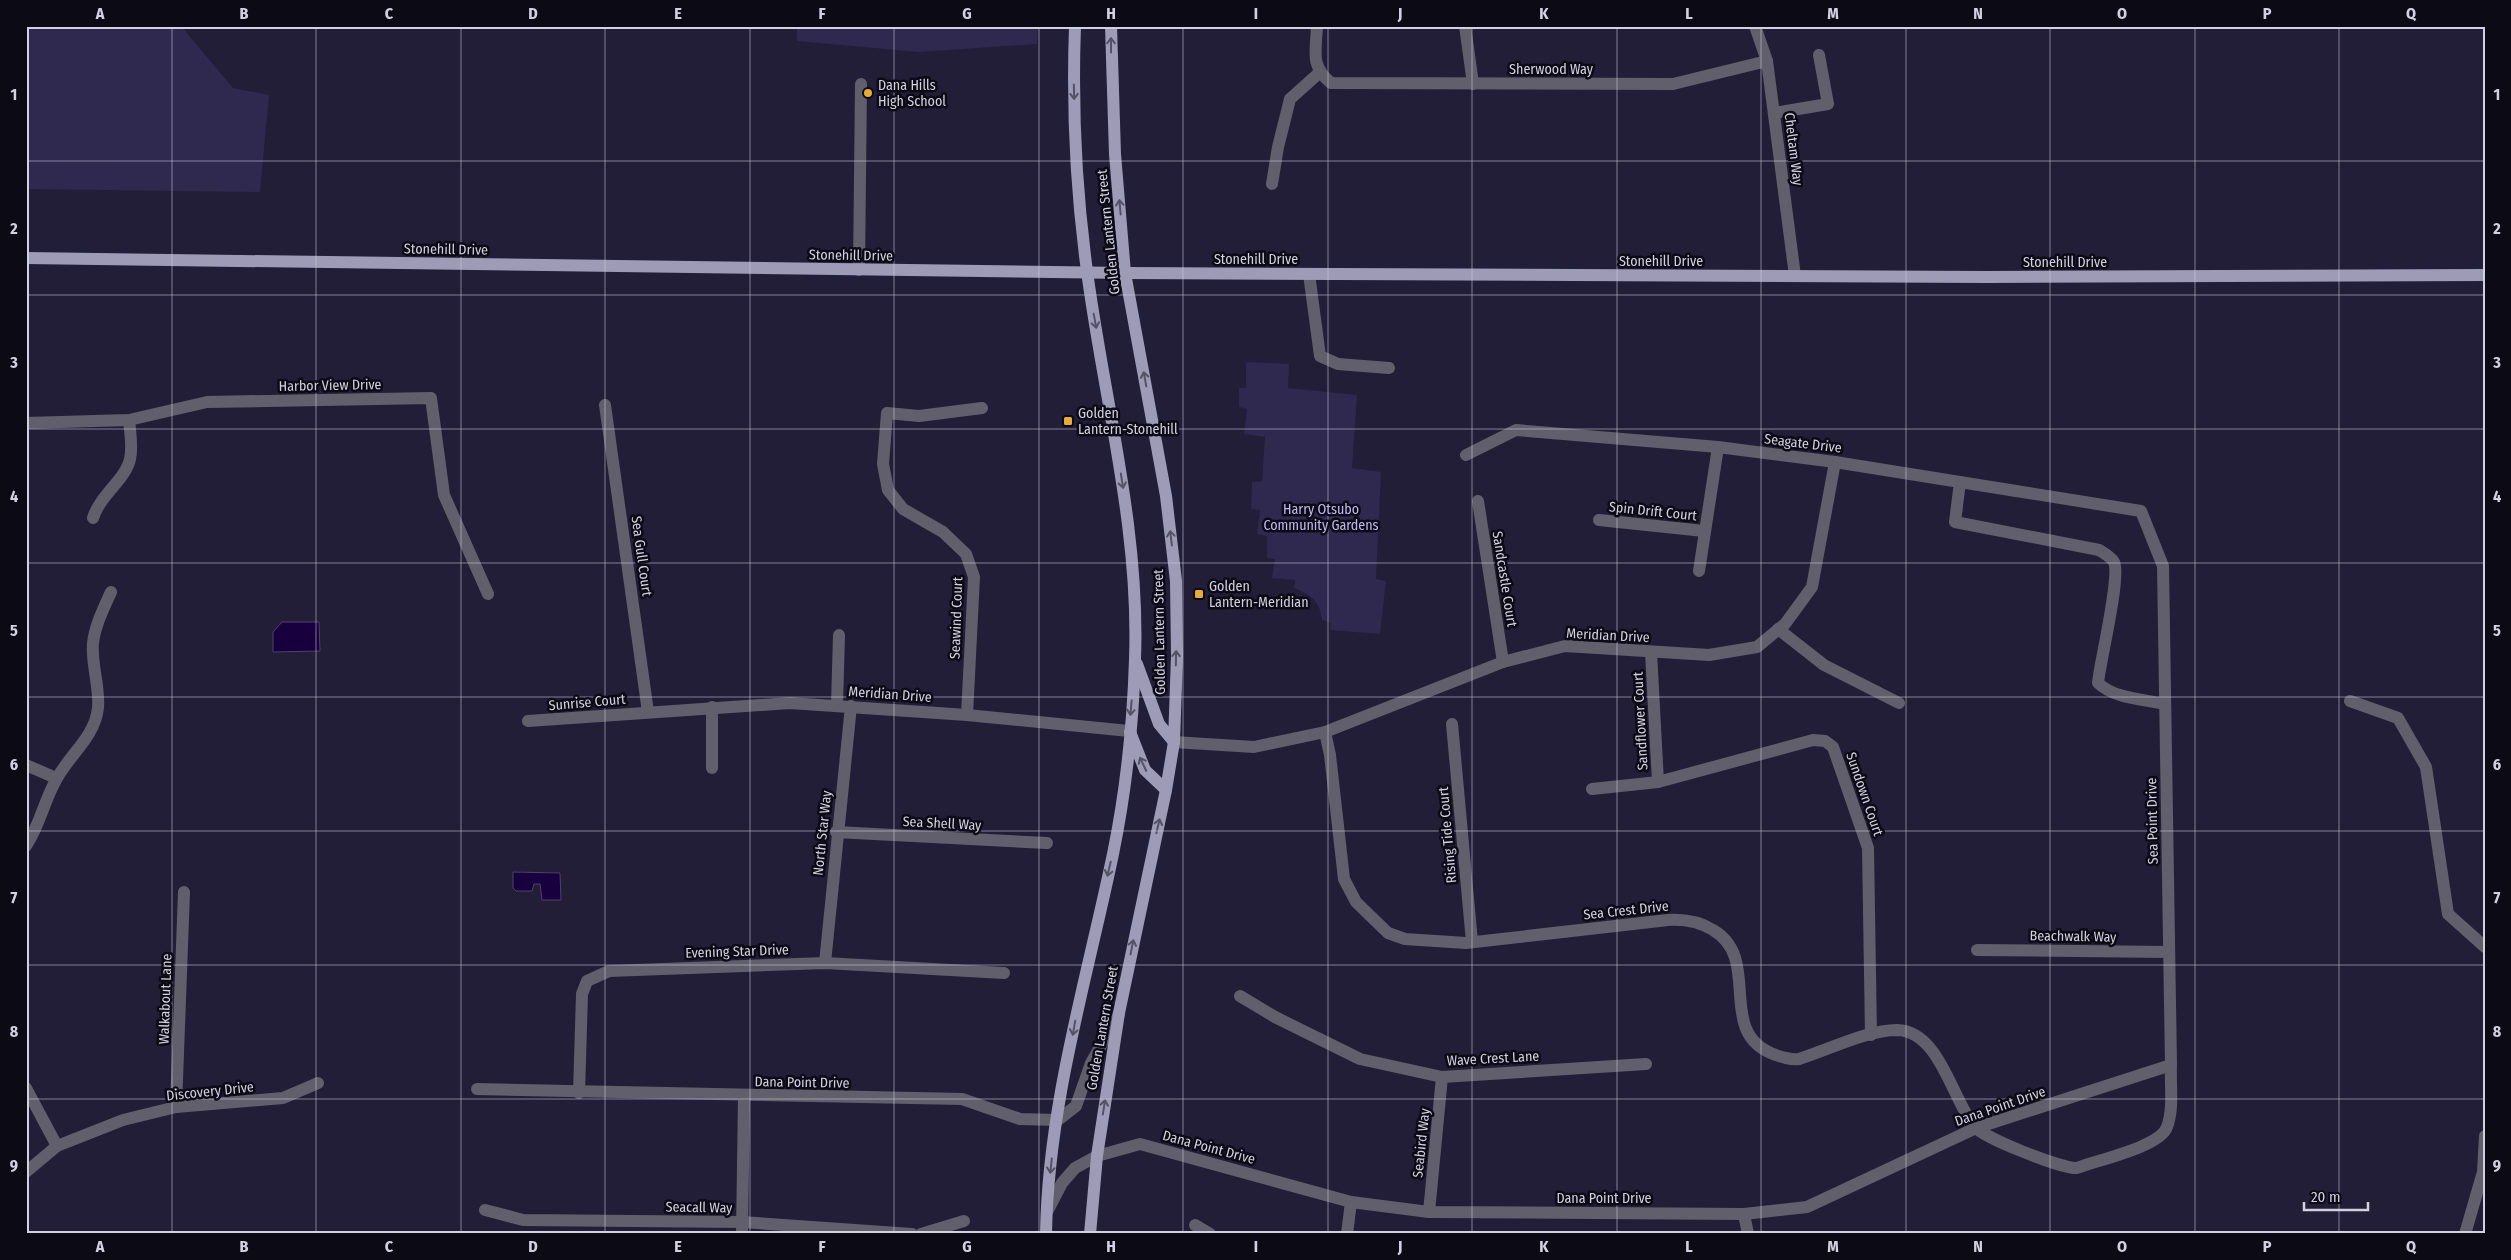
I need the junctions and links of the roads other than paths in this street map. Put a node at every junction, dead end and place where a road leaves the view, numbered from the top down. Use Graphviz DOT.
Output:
graph roads {
  1 [pos="1075,26"];
  2 [pos="1111,26"];
  3 [pos="1317,26"];
  4 [pos="1465,26"];
  5 [pos="1756,26"];
  6 [pos="1819,55"];
  7 [pos="1767,61"];
  8 [pos="1319,74"];
  9 [pos="861,84"];
  10 [pos="1473,84"];
  11 [pos="1774,113"];
  12 [pos="1272,184"];
  13 [pos="26,258"];
  14 [pos="859,270"];
  15 [pos="1087,273"];
  16 [pos="1125,273"];
  17 [pos="1309,274"];
  18 [pos="2485,275"];
  19 [pos="1795,276"];
  20 [pos="1389,368"];
  21 [pos="605,405"];
  22 [pos="982,408"];
  23 [pos="130,420"];
  24 [pos="26,423"];
  25 [pos="1718,448"];
  26 [pos="1466,455"];
  27 [pos="1835,462"];
  28 [pos="1960,482"];
  29 [pos="1478,501"];
  30 [pos="2140,511"];
  31 [pos="93,518"];
  32 [pos="1599,520"];
  33 [pos="1704,531"];
  34 [pos="1699,571"];
  35 [pos="110,592"];
  36 [pos="488,594"];
  37 [pos="1778,629"];
  38 [pos="839,635"];
  39 [pos="1651,652"];
  40 [pos="1135,660"];
  41 [pos="1502,662"];
  42 [pos="2350,701"];
  43 [pos="1899,703"];
  44 [pos="2165,704"];
  45 [pos="837,705"];
  46 [pos="851,706"];
  47 [pos="712,707"];
  48 [pos="648,712"];
  49 [pos="967,715"];
  50 [pos="528,721"];
  51 [pos="1452,724"];
  52 [pos="1129,731"];
  53 [pos="1325,732"];
  54 [pos="1174,742"];
  55 [pos="26,765"];
  56 [pos="712,768"];
  57 [pos="56,778"];
  58 [pos="1658,782"];
  59 [pos="1592,789"];
  60 [pos="1166,790"];
  61 [pos="836,832"];
  62 [pos="1047,843"];
  63 [pos="26,846"];
  64 [pos="184,892"];
  65 [pos="1472,942"];
  66 [pos="2485,947"];
  67 [pos="1977,950"];
  68 [pos="2169,952"];
  69 [pos="824,963"];
  70 [pos="1004,973"];
  71 [pos="1240,996"];
  72 [pos="1119,1013"];
  73 [pos="1871,1035"];
  74 [pos="1646,1064"];
  75 [pos="2171,1065"];
  76 [pos="1442,1076"];
  77 [pos="318,1083"];
  78 [pos="26,1088"];
  79 [pos="477,1089"];
  80 [pos="579,1093"];
  81 [pos="744,1096"];
  82 [pos="176,1107"];
  83 [pos="1058,1120"];
  84 [pos="1976,1128"];
  85 [pos="2485,1136"];
  86 [pos="57,1146"];
  87 [pos="1097,1156"];
  88 [pos="26,1172"];
  89 [pos="1351,1202"];
  90 [pos="485,1210"];
  91 [pos="1047,1212"];
  92 [pos="1429,1212"];
  93 [pos="1744,1214"];
  94 [pos="964,1221"];
  95 [pos="1195,1225"];
  96 [pos="742,1228"];
  97 [pos="912,1234"];
  98 [pos="921,1234"];
  99 [pos="1046,1234"];
  100 [pos="1090,1234"];
  101 [pos="1210,1234"];
  102 [pos="1347,1234"];
  103 [pos="1748,1234"];
  104 [pos="2465,1234"];
  1 -- 15 [label="main road, Golden Lantern Street, one-way"];
  16 -- 2 [label="main road, Golden Lantern Street, one-way"];
  3 -- 8 [label="street"];
  4 -- 10 [label="street"];
  5 -- 7 [label="street, Cheltam Way"];
  6 -- 11 [label="street"];
  7 -- 10 [label="street, Sherwood Way"];
  7 -- 11 [label="street, Cheltam Way"];
  8 -- 10 [label="street, Sherwood Way"];
  8 -- 12 [label="street"];
  9 -- 14 [label="street"];
  11 -- 19 [label="street, Cheltam Way"];
  13 -- 14 [label="main road, Stonehill Drive"];
  14 -- 15 [label="main road, Stonehill Drive"];
  15 -- 16 [label="main road, Stonehill Drive"];
  15 -- 40 [label="main road, Golden Lantern Street, one-way"];
  16 -- 17 [label="main road, Stonehill Drive"];
  54 -- 16 [label="main road, Golden Lantern Street, one-way"];
  17 -- 19 [label="main road, Stonehill Drive"];
  17 -- 20 [label="street"];
  18 -- 19 [label="main road, Stonehill Drive"];
  21 -- 48 [label="street, Sea Gull Court"];
  22 -- 49 [label="street, Seawind Court"];
  23 -- 24 [label="street, Harbor View Drive"];
  23 -- 31 [label="street"];
  23 -- 36 [label="street, Harbor View Drive"];
  25 -- 26 [label="street, Seagate Drive"];
  25 -- 27 [label="street, Seagate Drive"];
  25 -- 33 [label="street, Spin Drift Court"];
  27 -- 28 [label="street, Seagate Drive"];
  27 -- 37 [label="street, Meridian Drive"];
  28 -- 30 [label="street, Seagate Drive"];
  28 -- 44 [label="street"];
  29 -- 41 [label="street, Sandcastle Court"];
  30 -- 44 [label="street, Sea Point Drive"];
  32 -- 33 [label="street, Spin Drift Court"];
  33 -- 34 [label="street, Spin Drift Court"];
  35 -- 57 [label="street"];
  37 -- 39 [label="street, Meridian Drive"];
  37 -- 43 [label="street"];
  38 -- 45 [label="street"];
  39 -- 41 [label="street, Meridian Drive"];
  39 -- 58 [label="street, Sandflower Court"];
  40 -- 52 [label="main road, Golden Lantern Street, one-way"];
  40 -- 54 [label="main road"];
  41 -- 53 [label="street, Meridian Drive"];
  42 -- 66 [label="street"];
  44 -- 68 [label="street, Sea Point Drive"];
  45 -- 46 [label="street, Meridian Drive"];
  45 -- 47 [label="street, Meridian Drive"];
  46 -- 49 [label="street, Meridian Drive"];
  46 -- 61 [label="street, North Star Way"];
  47 -- 48 [label="street, Meridian Drive"];
  47 -- 56 [label="street"];
  48 -- 50 [label="street, Sunrise Court"];
  49 -- 52 [label="street, Meridian Drive"];
  51 -- 65 [label="street, Rising Tide Court"];
  60 -- 52 [label="main road, one-way"];
  52 -- 83 [label="main road, Golden Lantern Street, one-way"];
  53 -- 54 [label="street, Meridian Drive"];
  53 -- 65 [label="street, Sea Crest Drive"];
  54 -- 60 [label="main road, Golden Lantern Street"];
  55 -- 57 [label="street"];
  57 -- 63 [label="street"];
  58 -- 59 [label="street, Sandflower Court"];
  58 -- 73 [label="street, Sundown Court"];
  72 -- 60 [label="main road, Golden Lantern Street, one-way"];
  61 -- 62 [label="street, Sea Shell Way"];
  61 -- 69 [label="street, North Star Way"];
  64 -- 82 [label="street, Walkabout Lane"];
  65 -- 73 [label="street, Sea Crest Drive"];
  67 -- 68 [label="street, Beachwalk Way"];
  68 -- 75 [label="street, Sea Point Drive"];
  69 -- 70 [label="street, Evening Star Drive"];
  69 -- 80 [label="street, Evening Star Drive"];
  71 -- 76 [label="street, Wave Crest Lane"];
  72 -- 83 [label="street"];
  87 -- 72 [label="main road, Golden Lantern Street, one-way"];
  73 -- 84 [label="street, Sea Crest Drive"];
  74 -- 76 [label="street, Wave Crest Lane"];
  75 -- 84 [label="street, Dana Point Drive"];
  75 -- 84 [label="street, Sea Point Drive"];
  76 -- 92 [label="street, Seabird Way"];
  77 -- 82 [label="street, Discovery Drive"];
  78 -- 86 [label="street"];
  79 -- 80 [label="street, Dana Point Drive"];
  80 -- 81 [label="street, Dana Point Drive"];
  81 -- 83 [label="street, Dana Point Drive"];
  81 -- 96 [label="street"];
  82 -- 86 [label="street, Discovery Drive"];
  83 -- 91 [label="main road, Golden Lantern Street, one-way"];
  84 -- 93 [label="street, Dana Point Drive"];
  85 -- 104 [label="street"];
  86 -- 88 [label="street, Discovery Drive"];
  87 -- 89 [label="street, Dana Point Drive"];
  87 -- 91 [label="street, Dana Point Drive"];
  87 -- 100 [label="main road, Golden Lantern Street"];
  89 -- 92 [label="street, Dana Point Drive"];
  89 -- 102 [label="street"];
  90 -- 96 [label="street, Seacall Way"];
  91 -- 99 [label="main road, Golden Lantern Street"];
  92 -- 93 [label="street, Dana Point Drive"];
  93 -- 103 [label="street"];
  94 -- 98 [label="street"];
  95 -- 101 [label="street"];
  96 -- 97 [label="street, Seacall Way"];
}
